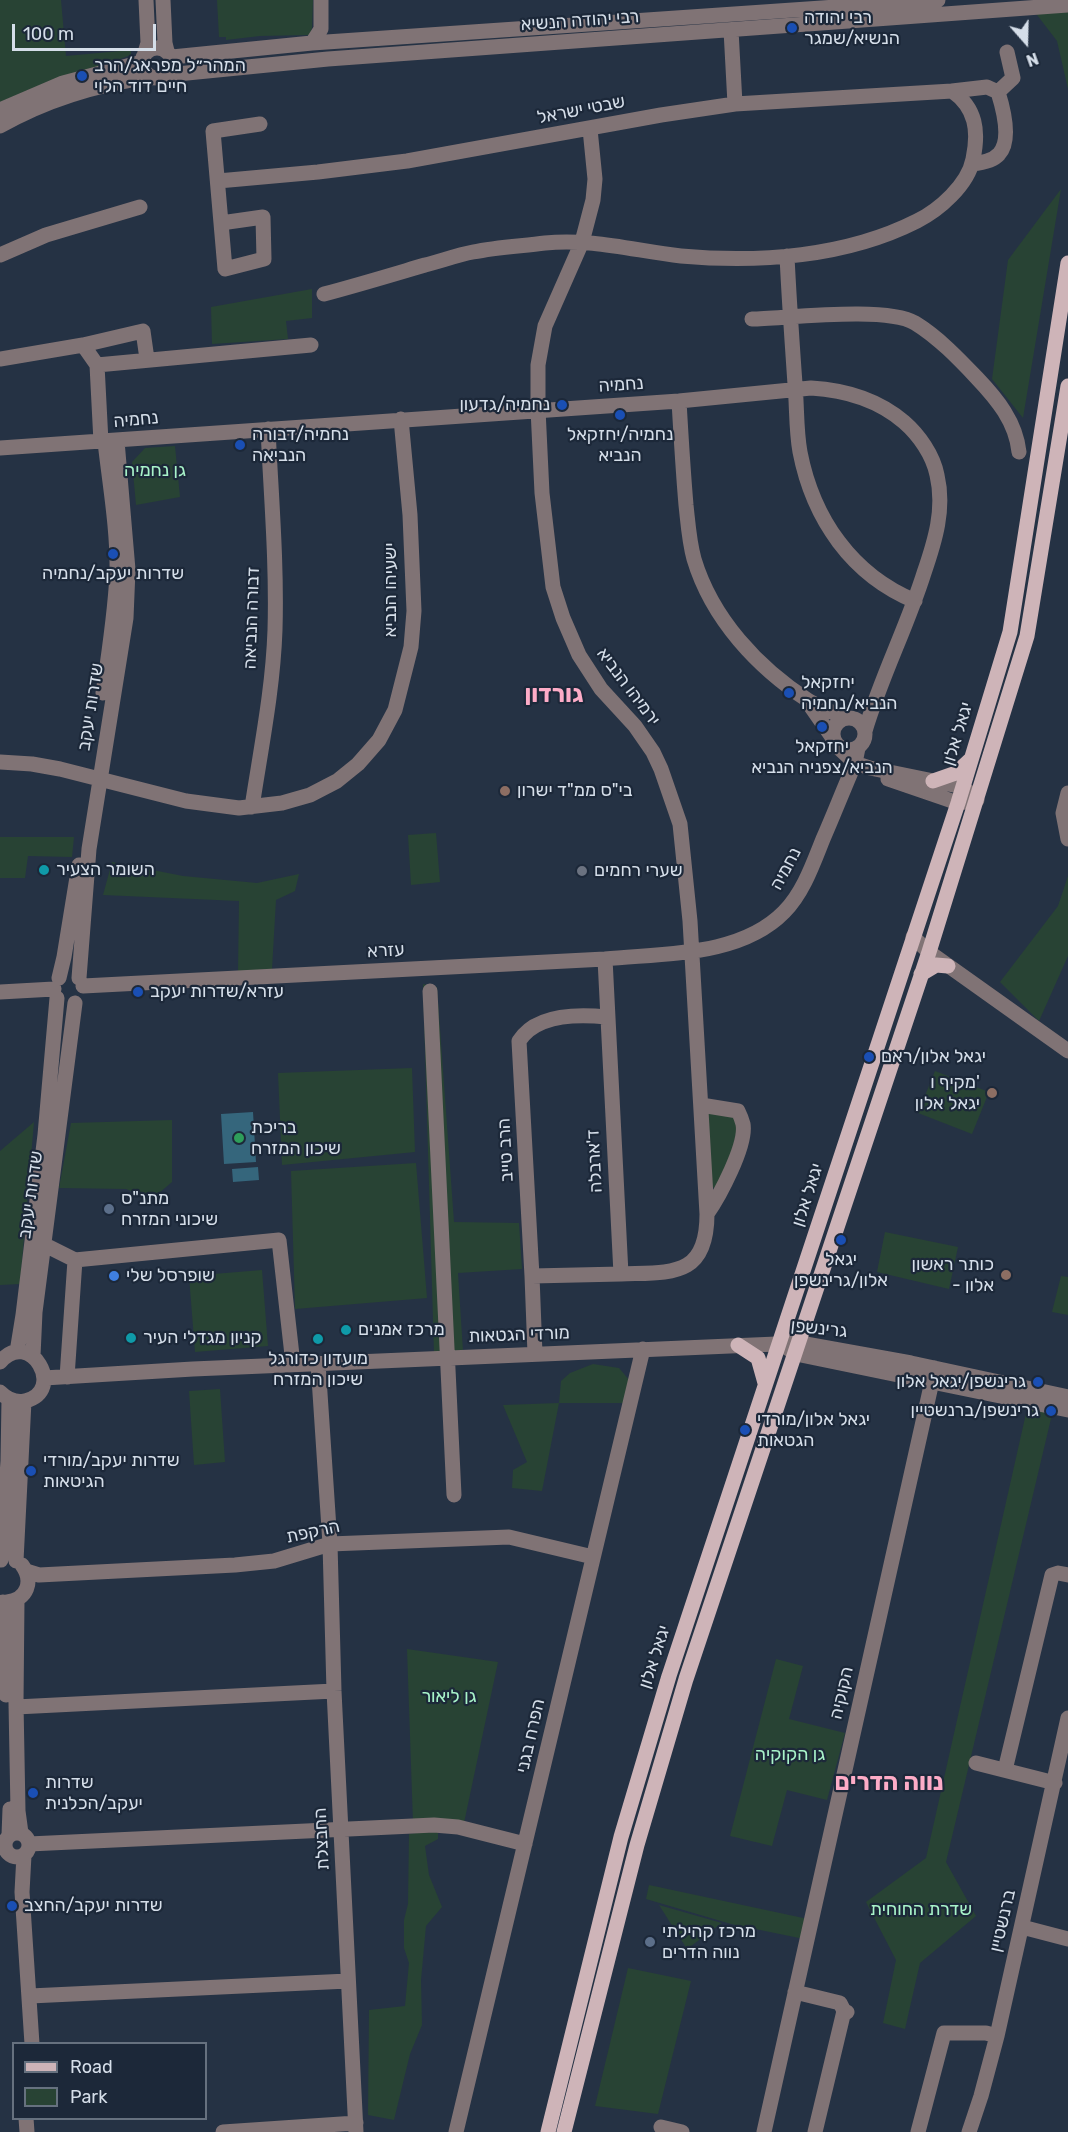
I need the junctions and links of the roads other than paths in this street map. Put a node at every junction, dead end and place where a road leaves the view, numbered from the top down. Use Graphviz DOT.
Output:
graph roads {
  1 [pos="146,0"];
  2 [pos="163,0"];
  3 [pos="321,0"];
  4 [pos="938,0"];
  5 [pos="1068,4"];
  6 [pos="869,11"];
  7 [pos="731,30"];
  8 [pos="312,44"];
  9 [pos="1007,52"];
  10 [pos="169,54"];
  11 [pos="143,59"];
  12 [pos="159,76"];
  13 [pos="952,91"];
  14 [pos="998,92"];
  15 [pos="735,104"];
  16 [pos="0,110"];
  17 [pos="260,124"];
  18 [pos="0,126"];
  19 [pos="590,129"];
  20 [pos="972,165"];
  21 [pos="218,181"];
  22 [pos="140,207"];
  23 [pos="221,223"];
  24 [pos="582,242"];
  25 [pos="0,255"];
  26 [pos="788,256"];
  27 [pos="1068,263"];
  28 [pos="324,294"];
  29 [pos="752,318"];
  30 [pos="790,318"];
  31 [pos="83,345"];
  32 [pos="311,345"];
  33 [pos="0,359"];
  34 [pos="147,359"];
  35 [pos="97,365"];
  36 [pos="1068,386"];
  37 [pos="796,390"];
  38 [pos="679,401"];
  39 [pos="538,410"];
  40 [pos="401,419"];
  41 [pos="268,429"];
  42 [pos="107,442"];
  43 [pos="0,448"];
  44 [pos="1019,452"];
  45 [pos="915,601"];
  46 [pos="803,696"];
  47 [pos="846,718"];
  48 [pos="865,731"];
  49 [pos="836,743"];
  50 [pos="856,756"];
  51 [pos="971,758"];
  52 [pos="0,762"];
  53 [pos="870,768"];
  54 [pos="96,777"];
  55 [pos="933,781"];
  56 [pos="963,787"];
  57 [pos="1068,793"];
  58 [pos="977,800"];
  59 [pos="958,803"];
  60 [pos="252,807"];
  61 [pos="1068,839"];
  62 [pos="913,937"];
  63 [pos="931,948"];
  64 [pos="690,951"];
  65 [pos="605,959"];
  66 [pos="954,970"];
  67 [pos="921,974"];
  68 [pos="81,982"];
  69 [pos="56,988"];
  70 [pos="430,991"];
  71 [pos="0,992"];
  72 [pos="75,1003"];
  73 [pos="607,1017"];
  74 [pos="1068,1051"];
  75 [pos="701,1105"];
  76 [pos="706,1214"];
  77 [pos="43,1244"];
  78 [pos="75,1260"];
  79 [pos="621,1274"];
  80 [pos="532,1276"];
  81 [pos="781,1343"];
  82 [pos="738,1345"];
  83 [pos="798,1348"];
  84 [pos="643,1349"];
  85 [pos="17,1352"];
  86 [pos="535,1353"];
  87 [pos="33,1356"];
  88 [pos="448,1358"];
  89 [pos="0,1362"];
  90 [pos="318,1363"];
  91 [pos="293,1364"];
  92 [pos="934,1374"];
  93 [pos="67,1377"];
  94 [pos="44,1378"];
  95 [pos="766,1384"];
  96 [pos="4,1396"];
  97 [pos="1068,1397"];
  98 [pos="24,1401"];
  99 [pos="1068,1410"];
  100 [pos="454,1495"];
  101 [pos="330,1544"];
  102 [pos="593,1557"];
  103 [pos="18,1568"];
  104 [pos="1068,1575"];
  105 [pos="7,1601"];
  106 [pos="334,1690"];
  107 [pos="16,1707"];
  108 [pos="1068,1718"];
  109 [pos="976,1763"];
  110 [pos="1005,1770"];
  111 [pos="1055,1783"];
  112 [pos="341,1828"];
  113 [pos="525,1844"];
  114 [pos="14,1845"];
  115 [pos="1022,1927"];
  116 [pos="1068,1939"];
  117 [pos="348,1981"];
  118 [pos="795,1992"];
  119 [pos="30,1996"];
  120 [pos="997,2036"];
  121 [pos="22,2042"];
  122 [pos="32,2042"];
  123 [pos="661,2127"];
  124 [pos="356,2128"];
  125 [pos="224,2132"];
  126 [pos="456,2132"];
  127 [pos="548,2132"];
  128 [pos="564,2132"];
  129 [pos="682,2132"];
  130 [pos="764,2132"];
  131 [pos="815,2132"];
  132 [pos="918,2132"];
  133 [pos="969,2132"];
  1 -- 11 [label="street"];
  2 -- 10 [label="street"];
  3 -- 8 [label="street"];
  4 -- 6 [label="street, רבי יהודה הנשיא"];
  5 -- 6 [label="street, רבי יהודה הנשיא"];
  6 -- 7 [label="street, רבי יהודה הנשיא"];
  6 -- 8 [label="street, רבי יהודה הנשיא"];
  7 -- 12 [label="street, רבי יהודה הנשיא"];
  7 -- 15 [label="street"];
  8 -- 10 [label="street, רבי יהודה הנשיא"];
  9 -- 14 [label="street"];
  10 -- 11 [label="street"];
  10 -- 12 [label="street"];
  11 -- 12 [label="street"];
  11 -- 16 [label="street"];
  12 -- 18 [label="street, רבי יהודה הנשיא"];
  13 -- 14 [label="street, שבטי ישראל"];
  13 -- 15 [label="street, שבטי ישראל"];
  13 -- 20 [label="street"];
  14 -- 20 [label="street"];
  15 -- 19 [label="street, שבטי ישראל"];
  17 -- 21 [label="street"];
  19 -- 21 [label="street, שבטי ישראל"];
  19 -- 24 [label="street, ירמיהו הנביא"];
  20 -- 26 [label="street"];
  21 -- 23 [label="street"];
  22 -- 25 [label="street"];
  24 -- 26 [label="street"];
  24 -- 28 [label="street"];
  24 -- 39 [label="street, ירמיהו הנביא"];
  26 -- 30 [label="street"];
  27 -- 51 [label="main road, יגאל אלון"];
  29 -- 30 [label="street"];
  30 -- 37 [label="street"];
  30 -- 44 [label="street"];
  31 -- 33 [label="street"];
  31 -- 34 [label="street"];
  31 -- 35 [label="street"];
  32 -- 34 [label="street"];
  34 -- 35 [label="street"];
  35 -- 42 [label="street, שדרות יעקב"];
  36 -- 58 [label="main road, יגאל אלון"];
  37 -- 38 [label="street, נחמיה"];
  37 -- 45 [label="street"];
  37 -- 45 [label="street, נחמיה"];
  38 -- 39 [label="street, נחמיה"];
  38 -- 46 [label="street"];
  39 -- 40 [label="street, נחמיה"];
  39 -- 64 [label="street, ירמיהו הנביא"];
  40 -- 41 [label="street, נחמיה"];
  40 -- 60 [label="street, ישעיהו הנביא"];
  41 -- 42 [label="street, נחמיה"];
  41 -- 60 [label="street, דבורה הנביאה"];
  42 -- 43 [label="street, נחמיה"];
  42 -- 54 [label="street, שדרות יעקב"];
  45 -- 48 [label="street, נחמיה"];
  46 -- 47 [label="street"];
  46 -- 49 [label="street"];
  47 -- 48 [label="street"];
  47 -- 49 [label="street"];
  48 -- 50 [label="street"];
  49 -- 50 [label="street"];
  50 -- 53 [label="street"];
  50 -- 64 [label="street, נחמיה"];
  51 -- 55 [label="main road"];
  51 -- 56 [label="main road, יגאל אלון"];
  52 -- 54 [label="street, ישעיהו הנביא"];
  53 -- 55 [label="street"];
  53 -- 59 [label="street"];
  54 -- 60 [label="street, ישעיהו הנביא"];
  54 -- 68 [label="street, שדרות יעקב"];
  54 -- 69 [label="street, שדרות יעקב"];
  55 -- 56 [label="street"];
  56 -- 58 [label="street"];
  56 -- 59 [label="main road, יגאל אלון"];
  57 -- 61 [label="street"];
  58 -- 59 [label="street"];
  58 -- 63 [label="main road, יגאל אלון"];
  59 -- 62 [label="main road, יגאל אלון"];
  62 -- 63 [label="street"];
  62 -- 81 [label="main road, יגאל אלון"];
  63 -- 66 [label="street"];
  63 -- 67 [label="main road, יגאל אלון"];
  64 -- 65 [label="street, עזרא"];
  64 -- 75 [label="street, ירמיהו הנביא"];
  65 -- 68 [label="street, עזרא"];
  65 -- 73 [label="street, ד'ארבלה"];
  66 -- 67 [label="main road"];
  66 -- 74 [label="street"];
  67 -- 83 [label="main road, יגאל אלון"];
  68 -- 69 [label="street"];
  68 -- 72 [label="street"];
  69 -- 71 [label="street"];
  69 -- 72 [label="street"];
  69 -- 85 [label="street, שדרות יעקב"];
  70 -- 88 [label="street"];
  72 -- 77 [label="street, שדרות יעקב"];
  73 -- 79 [label="street, ד'ארבלה"];
  73 -- 80 [label="street, הרב טייב"];
  75 -- 76 [label="street, ירמיהו הנביא"];
  75 -- 76 [label="street"];
  76 -- 79 [label="street, ירמיהו הנביא"];
  77 -- 78 [label="street"];
  77 -- 87 [label="street, שדרות יעקב"];
  78 -- 91 [label="street"];
  78 -- 93 [label="street"];
  79 -- 80 [label="street"];
  80 -- 86 [label="street, הרב טייב"];
  81 -- 82 [label="street, מורדי הגטאות"];
  81 -- 83 [label="street, גרינשפן"];
  81 -- 95 [label="main road, יגאל אלון"];
  82 -- 84 [label="street, מורדי הגטאות"];
  82 -- 95 [label="main road"];
  83 -- 92 [label="street, גרינשפן"];
  83 -- 128 [label="main road, יגאל אלון"];
  84 -- 86 [label="street, מורדי הגטאות"];
  84 -- 102 [label="street, הפרח בגני"];
  85 -- 87 [label="street"];
  85 -- 89 [label="street"];
  86 -- 88 [label="street, מורדי הגטאות"];
  87 -- 94 [label="street"];
  88 -- 90 [label="street, מורדי הגטאות"];
  88 -- 100 [label="street"];
  90 -- 91 [label="street, מורדי הגטאות"];
  90 -- 101 [label="street, החבצלת"];
  91 -- 93 [label="street, מורדי הגטאות"];
  92 -- 97 [label="street, גרינשפן"];
  92 -- 99 [label="street, גרינשפן"];
  92 -- 118 [label="street, הקוקיה"];
  93 -- 94 [label="street, מורדי הגטאות"];
  94 -- 98 [label="street"];
  95 -- 127 [label="main road, יגאל אלון"];
  96 -- 98 [label="street"];
  96 -- 103 [label="street"];
  98 -- 103 [label="street"];
  101 -- 102 [label="street, הרקפת"];
  101 -- 103 [label="street, הרקפת"];
  101 -- 106 [label="street, החבצלת"];
  102 -- 113 [label="street, הפרח בגני"];
  103 -- 105 [label="street"];
  104 -- 110 [label="street"];
  105 -- 107 [label="street"];
  105 -- 114 [label="street"];
  106 -- 107 [label="street"];
  106 -- 112 [label="street, החבצלת"];
  107 -- 114 [label="street"];
  108 -- 111 [label="street, ברנשטיין"];
  109 -- 110 [label="street"];
  110 -- 111 [label="street"];
  111 -- 115 [label="street, ברנשטיין"];
  112 -- 113 [label="street"];
  112 -- 114 [label="street"];
  112 -- 117 [label="street, החבצלת"];
  113 -- 126 [label="street, הפרח בגני"];
  114 -- 119 [label="street"];
  114 -- 121 [label="street"];
  115 -- 116 [label="street"];
  115 -- 120 [label="street, ברנשטיין"];
  117 -- 119 [label="street"];
  117 -- 124 [label="street, החבצלת"];
  118 -- 130 [label="street, הקוקיה"];
  118 -- 131 [label="street"];
  119 -- 122 [label="street"];
  120 -- 132 [label="street"];
  120 -- 133 [label="street, ברנשטיין"];
  123 -- 129 [label="street"];
  124 -- 125 [label="street"];
}
